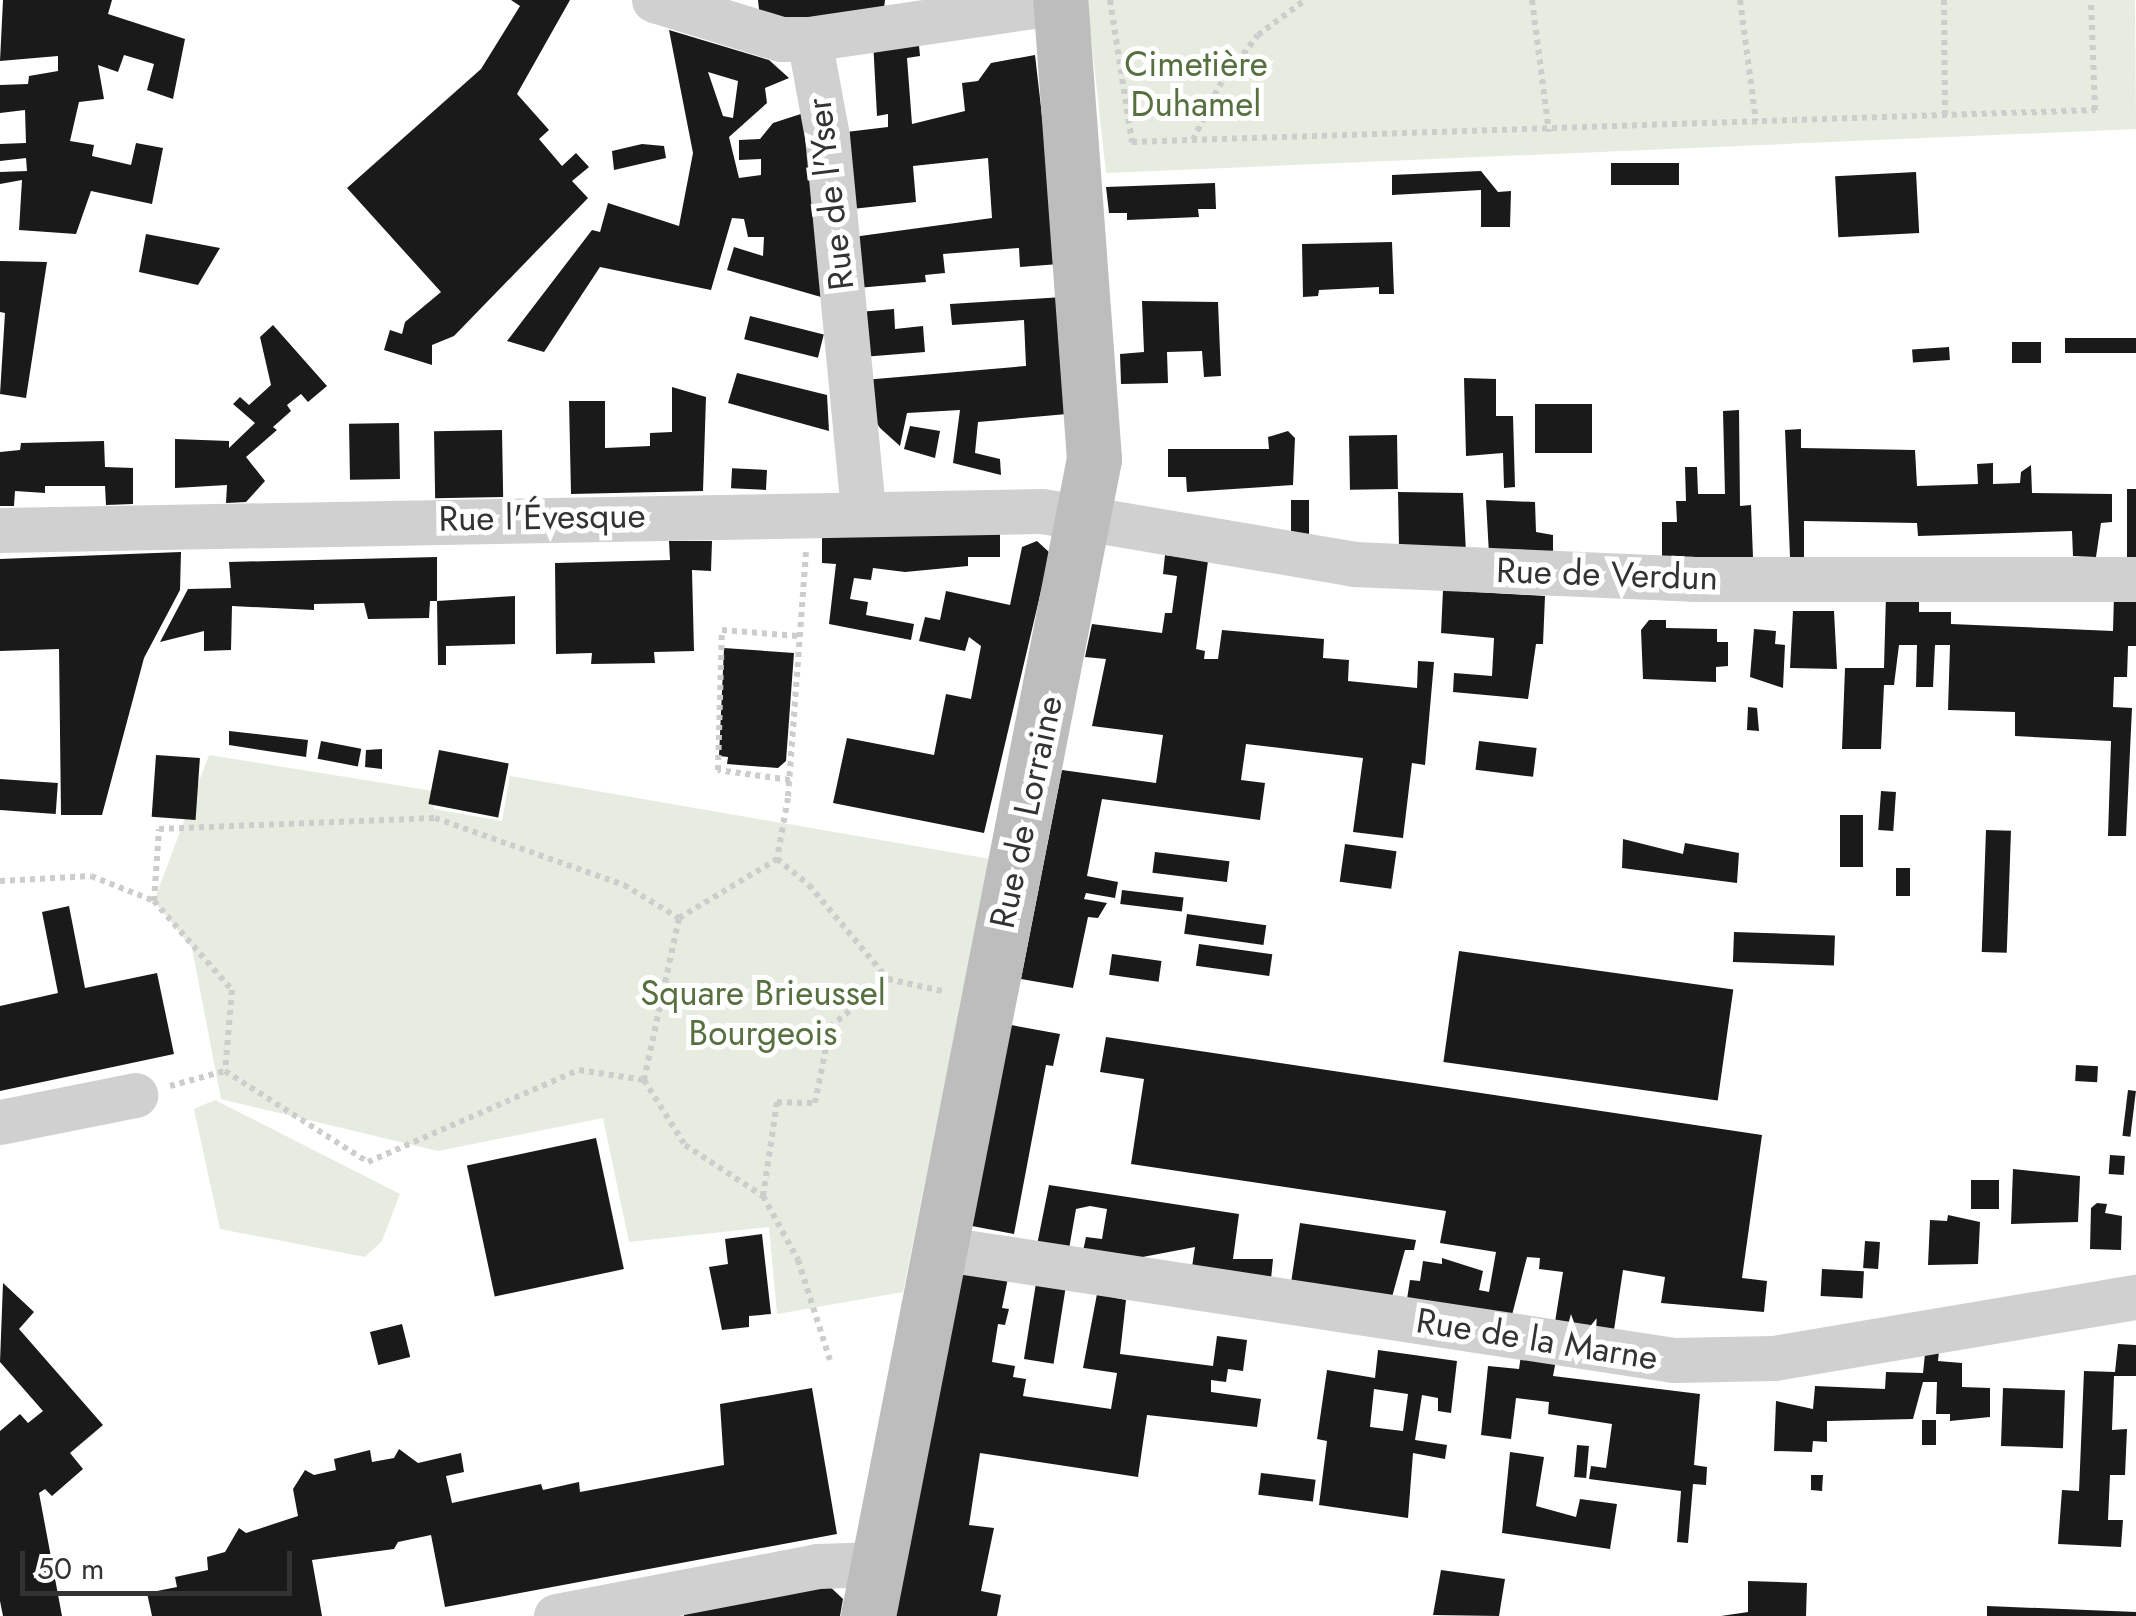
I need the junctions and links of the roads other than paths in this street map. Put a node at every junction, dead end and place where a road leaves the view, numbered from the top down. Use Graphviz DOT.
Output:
graph roads {
  1 [pos="654,0"];
  2 [pos="1076,1"];
  3 [pos="809,39"];
  4 [pos="863,510"];
  5 [pos="1083,519"];
  6 [pos="0,530"];
  7 [pos="2136,579"];
  8 [pos="135,1096"];
  9 [pos="0,1122"];
  10 [pos="938,1248"];
  11 [pos="2136,1297"];
  12 [pos="873,1590"];
  13 [pos="556,1616"];
  1 -- 3 [label="street"];
  2 -- 3 [label="street"];
  2 -- 5 [label="street, Rue de Lorraine"];
  3 -- 4 [label="street, Rue de l'Yser"];
  4 -- 5 [label="street, Rue l'Évesque"];
  4 -- 6 [label="street, Rue l'Évesque"];
  5 -- 7 [label="street, Rue de Verdun"];
  5 -- 10 [label="street, Rue de Lorraine"];
  8 -- 9 [label="street"];
  10 -- 11 [label="street, Rue de la Marne"];
  10 -- 12 [label="street, Rue de Lorraine"];
  12 -- 13 [label="street"];
}
